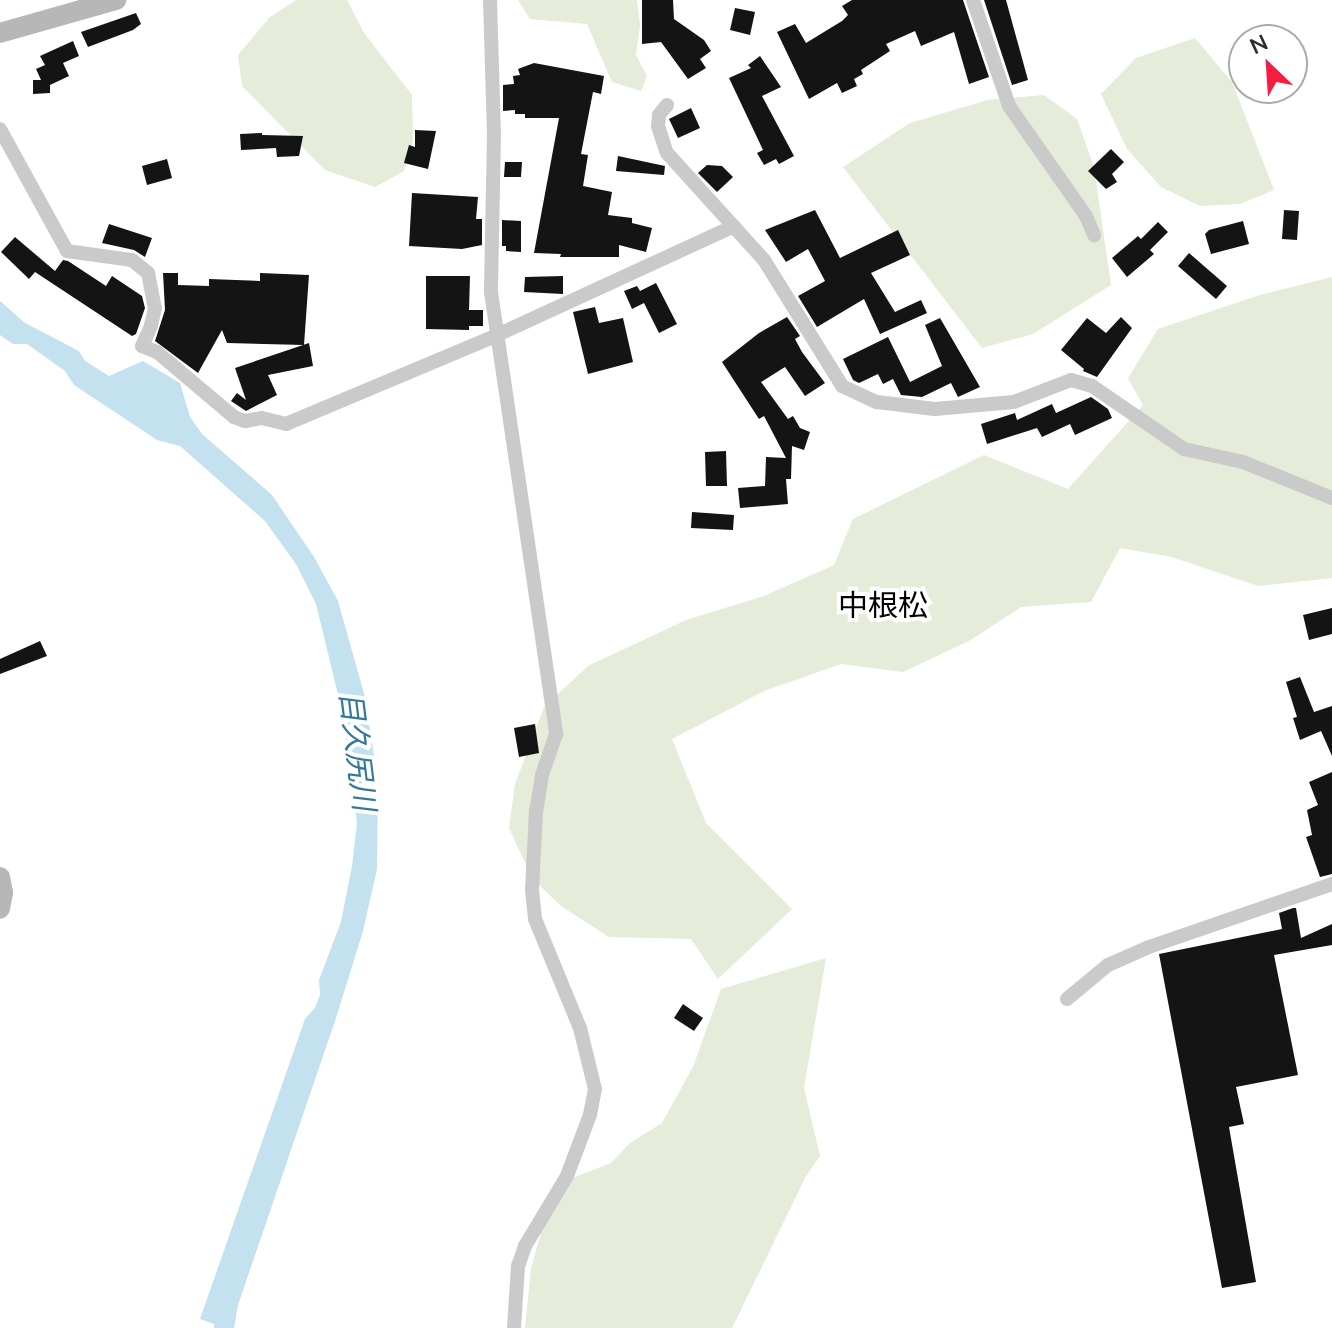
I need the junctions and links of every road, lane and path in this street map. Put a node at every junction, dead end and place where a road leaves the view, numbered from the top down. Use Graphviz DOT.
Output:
graph roads {
  1 [pos="116,0"];
  2 [pos="490,0"];
  3 [pos="973,0"];
  4 [pos="0,33"];
  5 [pos="667,105"];
  6 [pos="0,129"];
  7 [pos="734,226"];
  8 [pos="1094,235"];
  9 [pos="495,336"];
  10 [pos="1332,498"];
  11 [pos="0,877"];
  12 [pos="1332,884"];
  13 [pos="0,909"];
  14 [pos="1067,999"];
  15 [pos="514,1328"];
  1 -- 4 [label="street"];
  2 -- 9 [label="street"];
  3 -- 8 [label="street"];
  5 -- 7 [label="street"];
  6 -- 9 [label="street"];
  7 -- 9 [label="street"];
  7 -- 10 [label="street"];
  9 -- 15 [label="street"];
  11 -- 13 [label="street"];
  12 -- 14 [label="street"];
}
